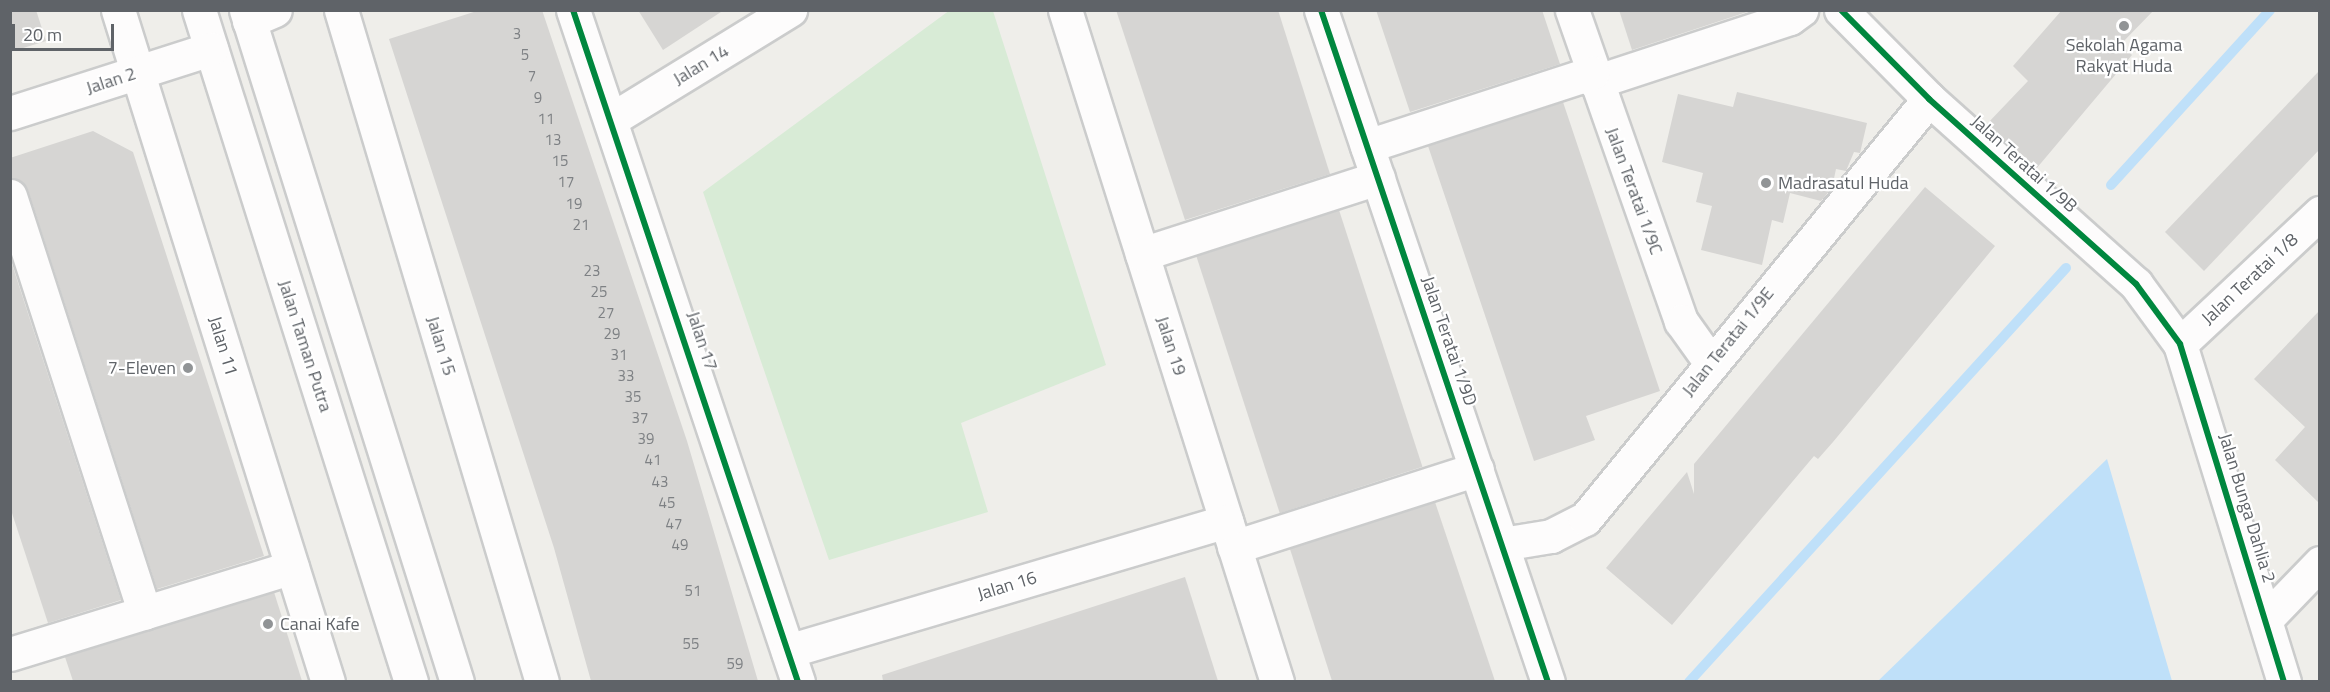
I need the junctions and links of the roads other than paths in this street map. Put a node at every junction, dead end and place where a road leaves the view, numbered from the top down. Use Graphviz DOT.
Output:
graph roads {
  1 [pos="118,10"];
  2 [pos="199,10"];
  3 [pos="341,10"];
  4 [pos="573,10"];
  5 [pos="790,10"];
  6 [pos="1065,10"];
  7 [pos="1321,10"];
  8 [pos="1572,10"];
  9 [pos="1801,10"];
  10 [pos="1841,10"];
  11 [pos="257,14"];
  12 [pos="211,49"];
  13 [pos="136,73"];
  14 [pos="1594,78"];
  15 [pos="1929,99"];
  16 [pos="10,113"];
  17 [pos="612,118"];
  18 [pos="1367,146"];
  19 [pos="1378,178"];
  20 [pos="10,196"];
  21 [pos="2319,213"];
  22 [pos="1142,254"];
  23 [pos="2181,344"];
  24 [pos="1711,363"];
  25 [pos="1477,469"];
  26 [pos="1230,534"];
  27 [pos="1502,544"];
  28 [pos="2319,563"];
  29 [pos="292,567"];
  30 [pos="145,613"];
  31 [pos="2266,619"];
  32 [pos="10,654"];
  33 [pos="793,666"];
  34 [pos="328,681"];
  35 [pos="411,681"];
  36 [pos="457,681"];
  37 [pos="542,681"];
  38 [pos="1277,681"];
  39 [pos="1548,681"];
  40 [pos="2284,681"];
  1 -- 13 [label="street, Jalan 11"];
  2 -- 12 [label="street, Jalan Taman Putra"];
  3 -- 37 [label="street, Jalan 15"];
  4 -- 17 [label="street, Jalan 17"];
  5 -- 17 [label="street, Jalan 14"];
  6 -- 22 [label="street, Jalan 19"];
  7 -- 18 [label="street, Jalan Teratai 1/9D"];
  8 -- 14 [label="street, Jalan Teratai 1/9C"];
  9 -- 14 [label="street"];
  10 -- 15 [label="street, Jalan Teratai 1/9B"];
  11 -- 36 [label="street"];
  12 -- 13 [label="street, Jalan 2"];
  12 -- 35 [label="street, Jalan Taman Putra"];
  13 -- 16 [label="street, Jalan 2"];
  13 -- 29 [label="street, Jalan 11"];
  14 -- 18 [label="street"];
  14 -- 24 [label="street, Jalan Teratai 1/9C"];
  15 -- 23 [label="street, Jalan Teratai 1/9B"];
  15 -- 24 [label="street, Jalan Teratai 1/9E"];
  17 -- 33 [label="street, Jalan 17"];
  18 -- 19 [label="street, Jalan Teratai 1/9D"];
  19 -- 22 [label="street"];
  19 -- 25 [label="street, Jalan Teratai 1/9D"];
  20 -- 30 [label="street"];
  21 -- 23 [label="street, Jalan Teratai 1/8"];
  22 -- 26 [label="street, Jalan 19"];
  23 -- 31 [label="street, Jalan Bunga Dahlia 2"];
  24 -- 27 [label="street, Jalan Teratai 1/9E"];
  25 -- 26 [label="street, Jalan 16"];
  25 -- 27 [label="street, Jalan Teratai 1/9D"];
  26 -- 33 [label="street, Jalan 16"];
  26 -- 38 [label="street, Jalan 19"];
  27 -- 39 [label="street, Jalan Teratai 1/9D"];
  28 -- 31 [label="street"];
  29 -- 30 [label="street"];
  29 -- 34 [label="street, Jalan 11"];
  30 -- 32 [label="street"];
  31 -- 40 [label="street, Jalan Bunga Dahlia 2"];
}
